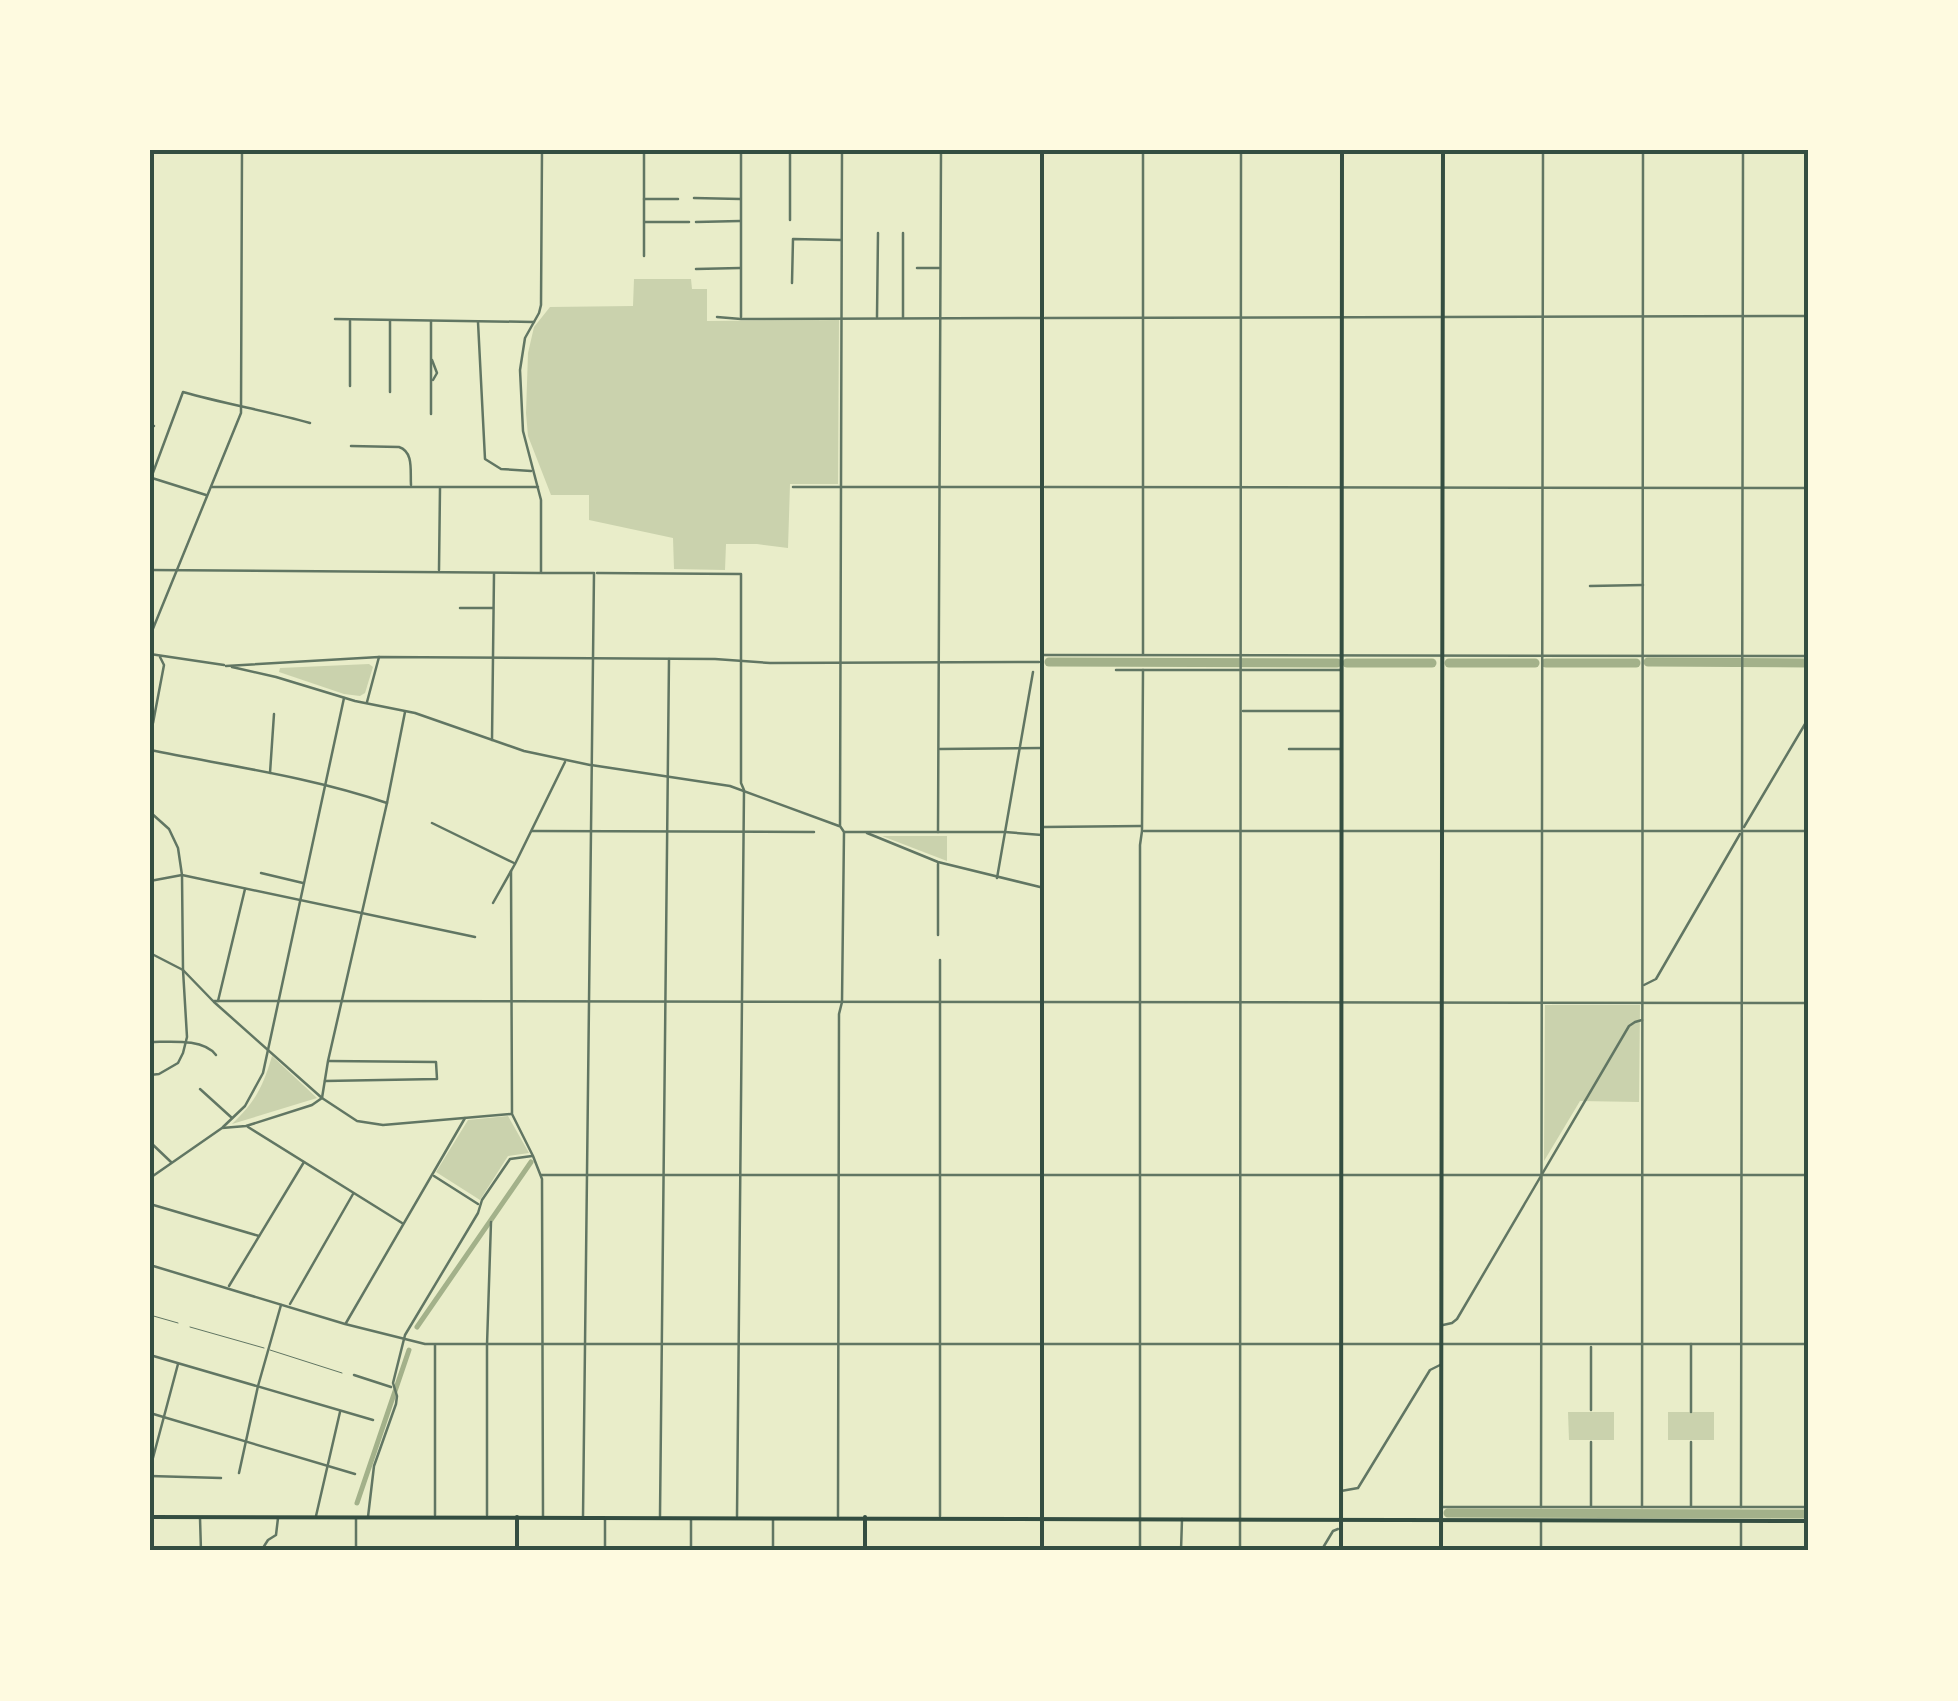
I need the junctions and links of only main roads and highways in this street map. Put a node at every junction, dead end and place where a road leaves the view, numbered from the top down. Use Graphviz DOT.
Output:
graph roads {
  1 [pos="442,150"];
  2 [pos="458,150"];
  3 [pos="1042,150"];
  4 [pos="1342,150"];
  5 [pos="1442,150"];
  6 [pos="150,1516"];
  7 [pos="517,1517"];
  8 [pos="865,1518"];
  9 [pos="1042,1518"];
  10 [pos="1341,1518"];
  11 [pos="1441,1520"];
  12 [pos="1808,1520"];
  13 [pos="517,1551"];
  14 [pos="865,1551"];
  15 [pos="1042,1551"];
  16 [pos="1341,1551"];
  17 [pos="1441,1551"];
  1 -- 2 [label="main road"];
  3 -- 9 [label="main road"];
  4 -- 10 [label="main road"];
  5 -- 11 [label="main road"];
  6 -- 7 [label="main road"];
  7 -- 8 [label="main road"];
  7 -- 13 [label="main road"];
  8 -- 9 [label="main road"];
  8 -- 14 [label="main road"];
  9 -- 10 [label="main road"];
  9 -- 15 [label="main road"];
  10 -- 11 [label="main road"];
  10 -- 16 [label="main road"];
  11 -- 12 [label="main road"];
  11 -- 17 [label="main road"];
}
